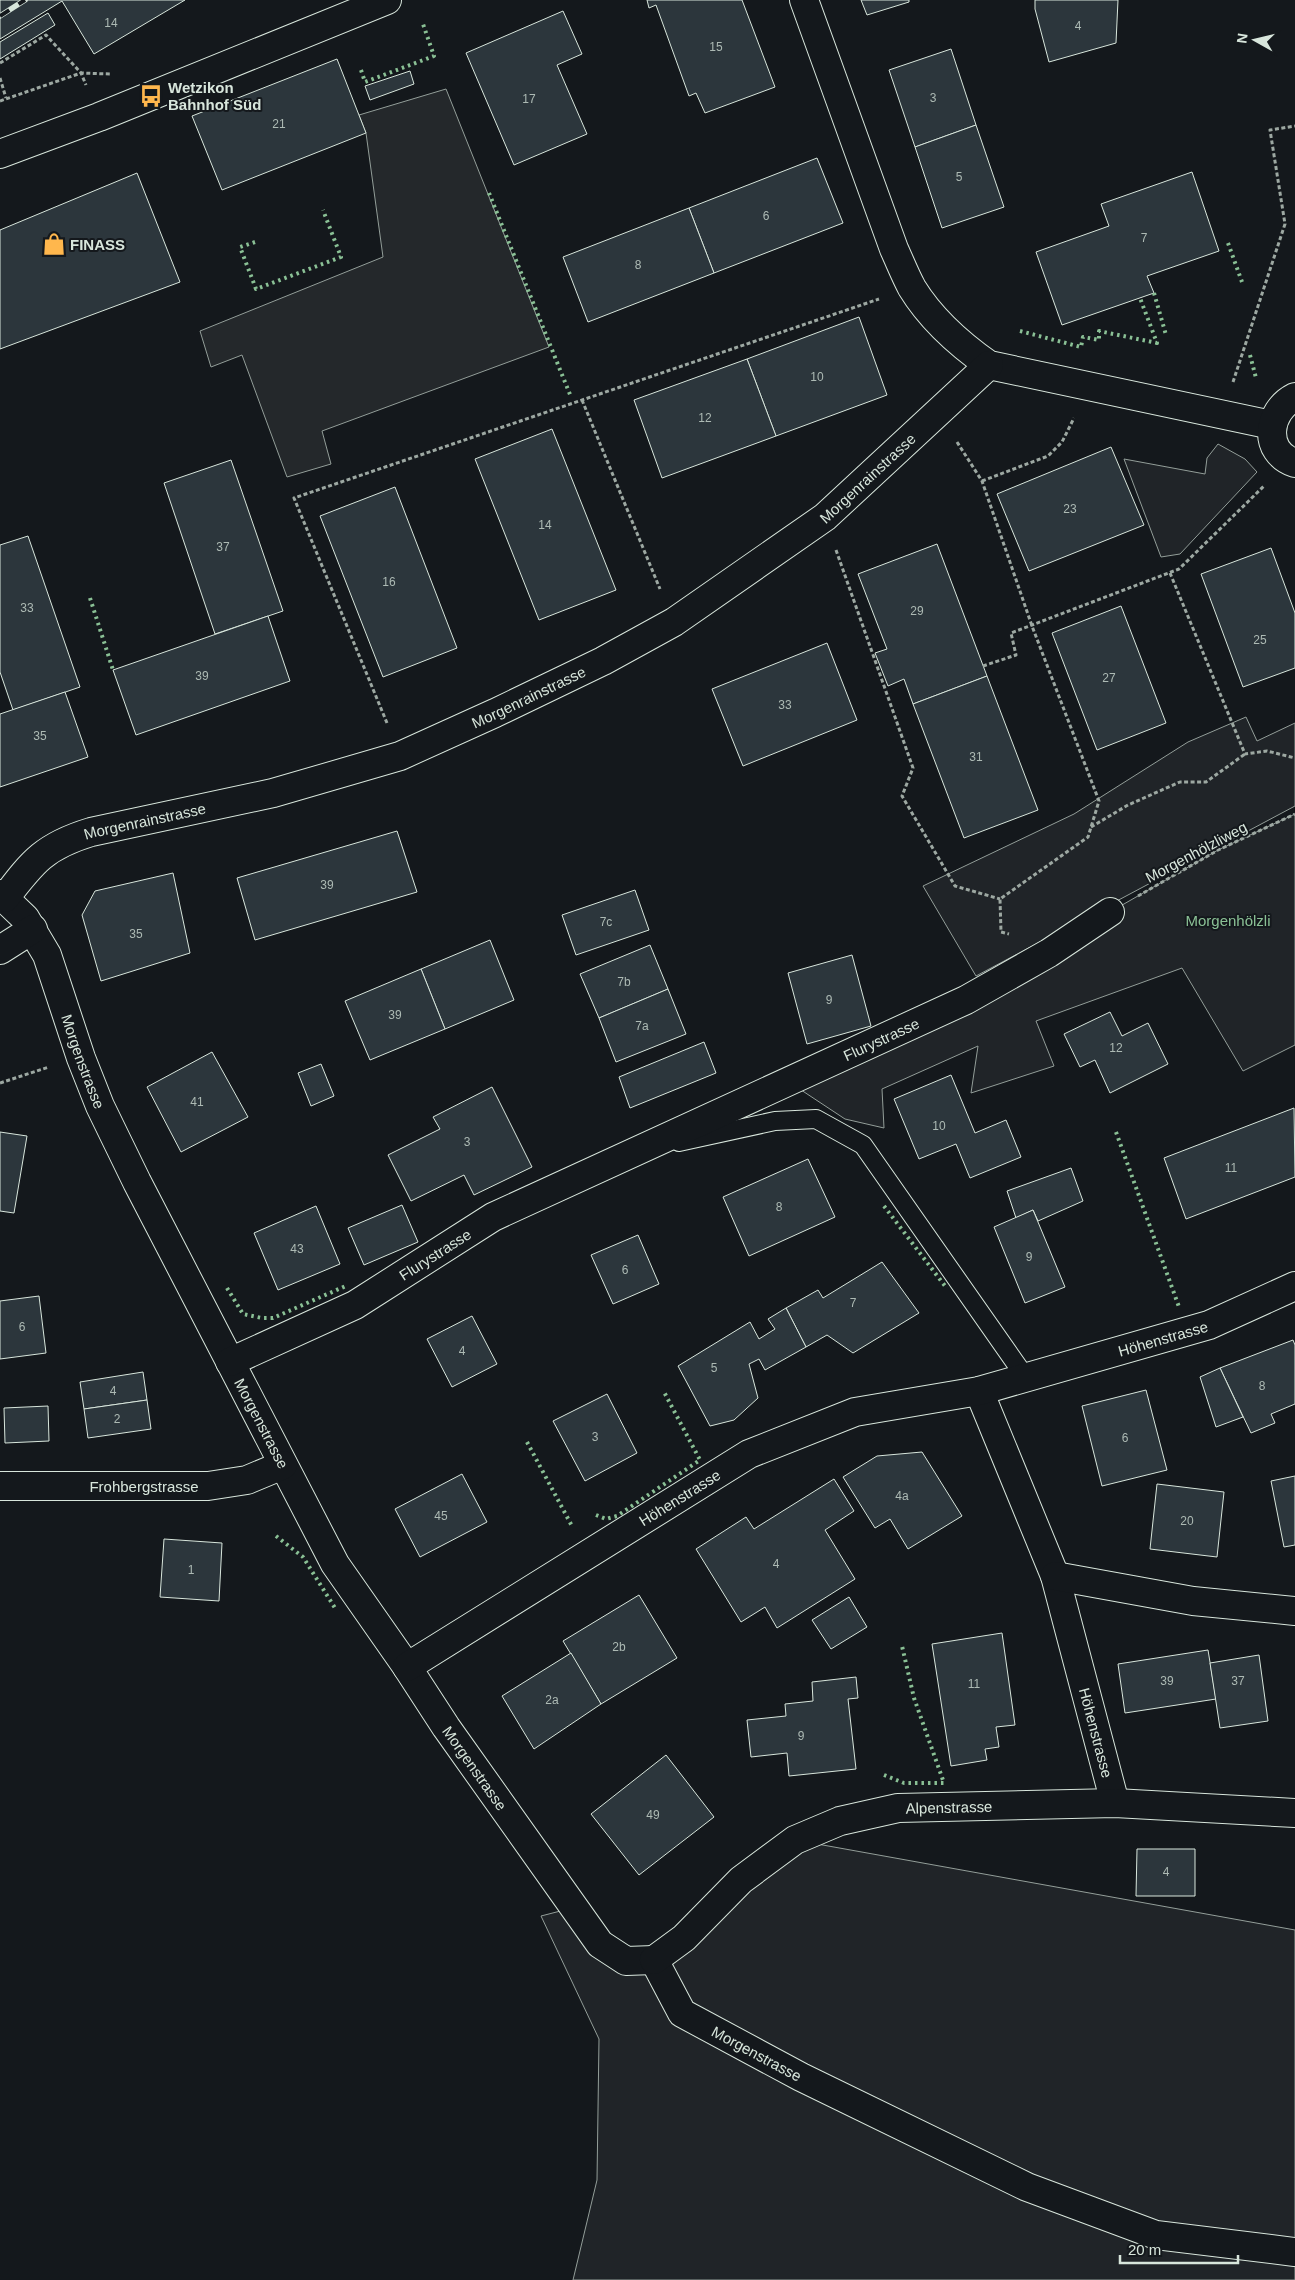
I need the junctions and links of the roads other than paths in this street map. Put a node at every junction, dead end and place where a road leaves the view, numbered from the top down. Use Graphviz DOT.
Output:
graph roads {
  1 [pos="387,0"];
  2 [pos="804,0"];
  3 [pos="0,154"];
  4 [pos="989,365"];
  5 [pos="1295,397"];
  6 [pos="1272,425"];
  7 [pos="1292,462"];
  8 [pos="3,896"];
  9 [pos="1110,912"];
  10 [pos="32,929"];
  11 [pos="0,950"];
  12 [pos="642,1150"];
  13 [pos="1295,1286"];
  14 [pos="230,1362"];
  15 [pos="1026,1378"];
  16 [pos="979,1391"];
  17 [pos="283,1465"];
  18 [pos="0,1486"];
  19 [pos="1055,1576"];
  20 [pos="1295,1611"];
  21 [pos="407,1667"];
  22 [pos="1115,1803"];
  23 [pos="1295,1813"];
  24 [pos="654,1960"];
  25 [pos="1295,2252"];
  1 -- 3 [label="street"];
  2 -- 4 [label="street"];
  4 -- 6 [label="street"];
  4 -- 8 [label="street, Morgenrainstrasse"];
  5 -- 6 [label="street"];
  6 -- 7 [label="street"];
  8 -- 10 [label="street, Morgenstrasse"];
  9 -- 12 [label="street, Flurystrasse"];
  10 -- 11 [label="street"];
  10 -- 14 [label="street, Morgenstrasse"];
  12 -- 14 [label="street, Flurystrasse"];
  12 -- 15 [label="lane, Flurystrasse"];
  13 -- 15 [label="street, Höhenstrasse"];
  14 -- 17 [label="street, Morgenstrasse"];
  15 -- 16 [label="street, Höhenstrasse"];
  16 -- 19 [label="street, Höhenstrasse"];
  16 -- 21 [label="street, Höhenstrasse"];
  17 -- 18 [label="street, Frohbergstrasse"];
  17 -- 21 [label="street, Morgenstrasse"];
  19 -- 20 [label="street"];
  19 -- 22 [label="street, Höhenstrasse"];
  21 -- 24 [label="street, Morgenstrasse"];
  22 -- 23 [label="street, Alpenstrasse"];
  22 -- 24 [label="street, Alpenstrasse"];
  24 -- 25 [label="street, Morgenstrasse"];
}
